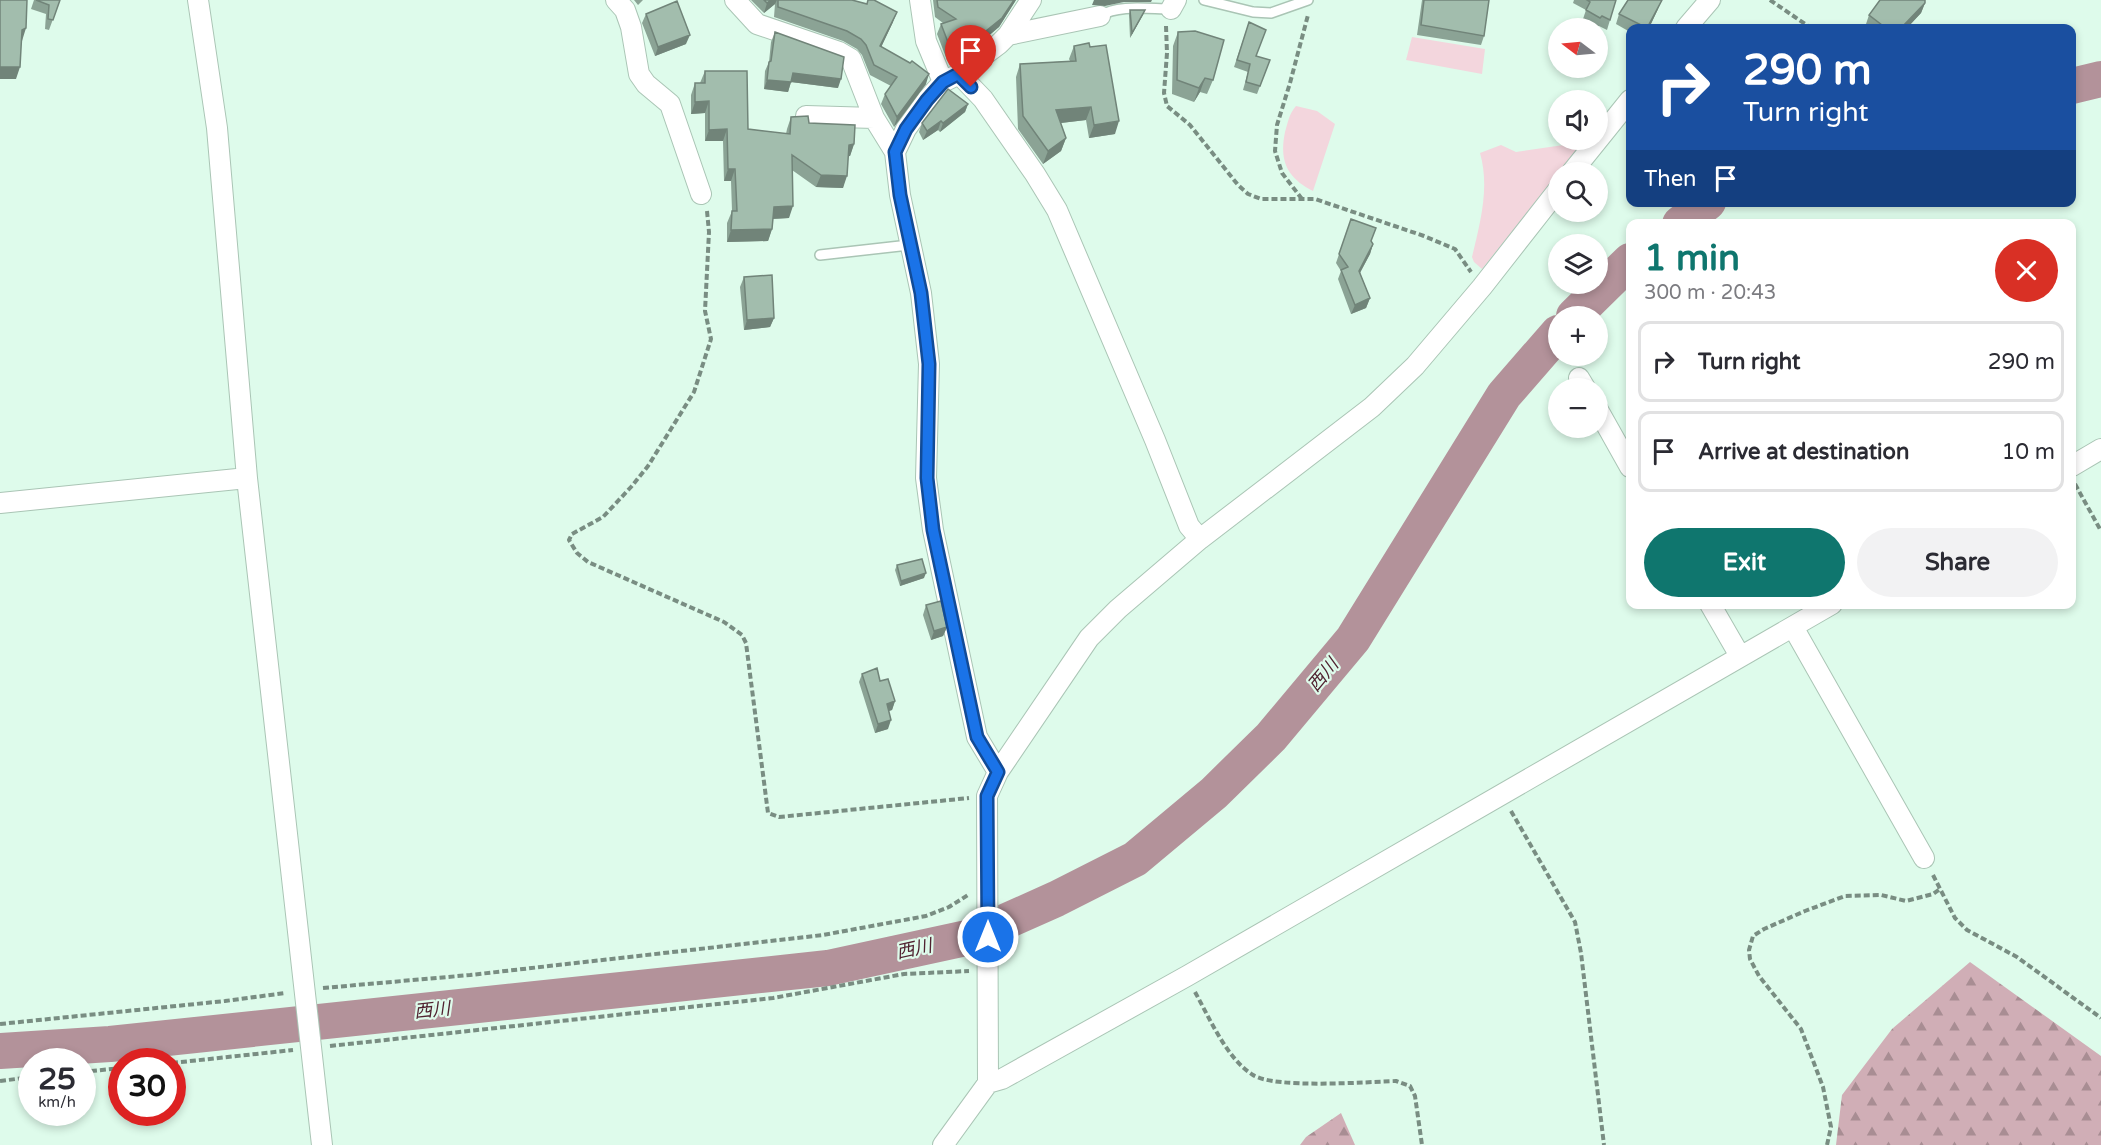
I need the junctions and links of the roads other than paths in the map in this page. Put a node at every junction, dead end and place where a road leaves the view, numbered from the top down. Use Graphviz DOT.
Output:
graph roads {
  1 [pos="198,0"];
  2 [pos="616,0"];
  3 [pos="735,0"];
  4 [pos="920,0"];
  5 [pos="1031,0"];
  6 [pos="1204,0"];
  7 [pos="1710,0"];
  8 [pos="1309,4"];
  9 [pos="1173,5"];
  10 [pos="1100,16"];
  11 [pos="1689,24"];
  12 [pos="1008,35"];
  13 [pos="951,78"];
  14 [pos="1626,105"];
  15 [pos="806,116"];
  16 [pos="874,118"];
  17 [pos="895,152"];
  18 [pos="1580,162"];
  19 [pos="701,194"];
  20 [pos="1548,203"];
  21 [pos="909,245"];
  22 [pos="820,255"];
  23 [pos="1608,428"];
  24 [pos="2101,449"];
  25 [pos="1626,460"];
  26 [pos="2076,464"];
  27 [pos="247,478"];
  28 [pos="0,503"];
  29 [pos="1200,539"];
  30 [pos="1713,609"];
  31 [pos="1824,609"];
  32 [pos="1793,627"];
  33 [pos="1740,656"];
  34 [pos="998,772"];
  35 [pos="1924,858"];
  36 [pos="988,1083"];
  37 [pos="322,1145"];
  38 [pos="943,1145"];
  1 -- 27 [label="street"];
  2 -- 19 [label="street"];
  3 -- 16 [label="street"];
  4 -- 13 [label="street"];
  5 -- 12 [label="street"];
  6 -- 8 [label="lane"];
  7 -- 11 [label="street"];
  9 -- 10 [label="lane"];
  10 -- 12 [label="street"];
  12 -- 13 [label="street"];
  13 -- 17 [label="street"];
  13 -- 29 [label="street"];
  14 -- 18 [label="street"];
  15 -- 16 [label="street"];
  16 -- 17 [label="street"];
  17 -- 21 [label="street"];
  20 -- 29 [label="street"];
  21 -- 22 [label="lane"];
  21 -- 34 [label="street"];
  23 -- 25 [label="street"];
  24 -- 26 [label="street"];
  27 -- 28 [label="street"];
  27 -- 37 [label="street"];
  29 -- 34 [label="street"];
  30 -- 33 [label="street"];
  31 -- 32 [label="street"];
  32 -- 33 [label="street"];
  32 -- 35 [label="street"];
  33 -- 36 [label="street"];
  34 -- 36 [label="street"];
  36 -- 38 [label="street"];
}
